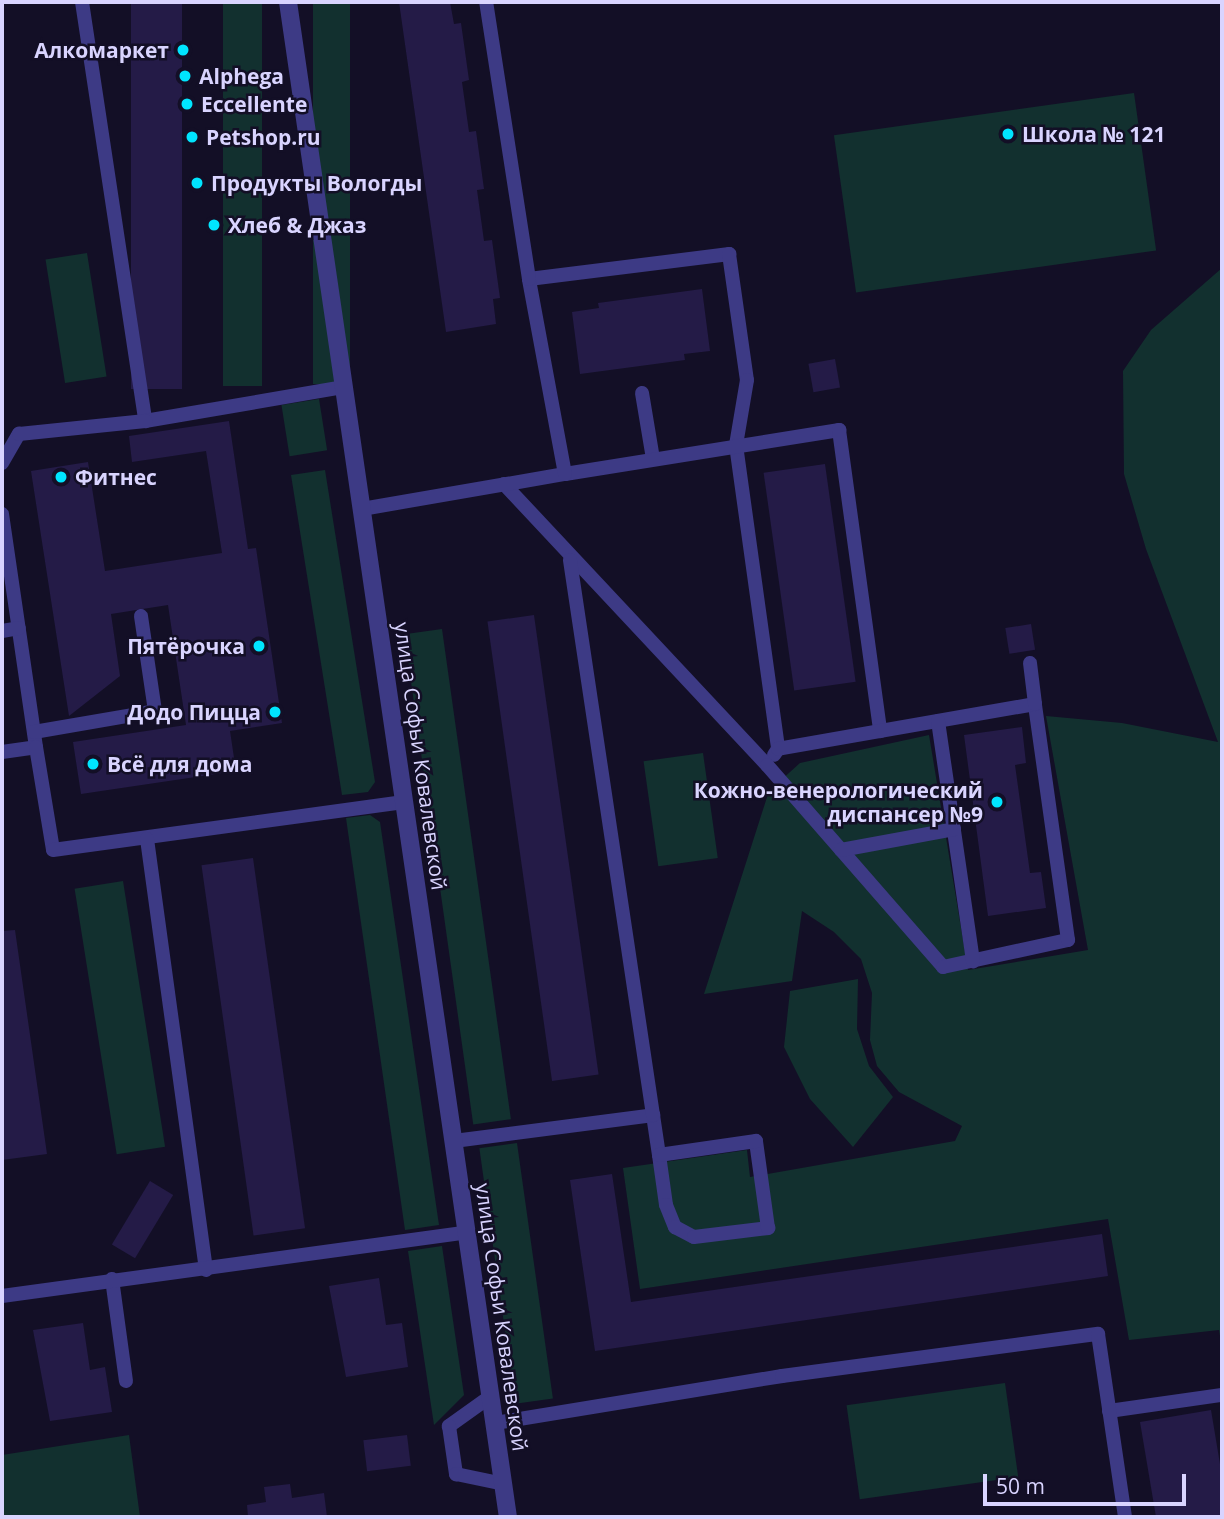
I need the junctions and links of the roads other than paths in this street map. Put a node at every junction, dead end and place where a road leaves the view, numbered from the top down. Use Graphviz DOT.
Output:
graph roads {
  1 [pos="82,2"];
  2 [pos="288,2"];
  3 [pos="486,2"];
  4 [pos="528,279"];
  5 [pos="344,387"];
  6 [pos="642,393"];
  7 [pos="145,421"];
  8 [pos="736,445"];
  9 [pos="653,459"];
  10 [pos="2,463"];
  11 [pos="565,474"];
  12 [pos="504,484"];
  13 [pos="362,509"];
  14 [pos="2,514"];
  15 [pos="570,560"];
  16 [pos="141,617"];
  17 [pos="19,628"];
  18 [pos="2,631"];
  19 [pos="1030,663"];
  20 [pos="1035,704"];
  21 [pos="938,721"];
  22 [pos="880,731"];
  23 [pos="34,732"];
  24 [pos="36,747"];
  25 [pos="778,748"];
  26 [pos="2,752"];
  27 [pos="767,765"];
  28 [pos="404,802"];
  29 [pos="954,829"];
  30 [pos="147,839"];
  31 [pos="841,850"];
  32 [pos="973,961"];
  33 [pos="653,1115"];
  34 [pos="454,1141"];
  35 [pos="659,1155"];
  36 [pos="467,1232"];
  37 [pos="206,1270"];
  38 [pos="112,1279"];
  39 [pos="2,1296"];
  40 [pos="126,1381"];
  41 [pos="1222,1395"];
  42 [pos="491,1396"];
  43 [pos="1110,1411"];
  44 [pos="495,1423"];
  45 [pos="504,1484"];
  46 [pos="508,1517"];
  47 [pos="1125,1517"];
  1 -- 7 [label="lane"];
  2 -- 5 [label="street, улица Софьи Ковалевской"];
  3 -- 4 [label="lane"];
  4 -- 8 [label="lane"];
  4 -- 11 [label="lane"];
  5 -- 7 [label="lane"];
  5 -- 13 [label="street, улица Софьи Ковалевской"];
  6 -- 9 [label="lane"];
  7 -- 10 [label="lane"];
  8 -- 9 [label="lane"];
  8 -- 22 [label="lane"];
  8 -- 25 [label="lane"];
  9 -- 11 [label="lane"];
  11 -- 12 [label="lane"];
  12 -- 13 [label="lane"];
  12 -- 15 [label="lane"];
  13 -- 28 [label="street, улица Софьи Ковалевской"];
  14 -- 17 [label="lane"];
  15 -- 27 [label="lane"];
  15 -- 33 [label="lane"];
  16 -- 23 [label="lane"];
  17 -- 18 [label="lane"];
  17 -- 23 [label="lane"];
  19 -- 20 [label="lane"];
  20 -- 21 [label="lane"];
  20 -- 32 [label="lane"];
  21 -- 22 [label="lane"];
  21 -- 29 [label="lane"];
  22 -- 25 [label="lane"];
  23 -- 24 [label="lane"];
  24 -- 26 [label="lane"];
  24 -- 30 [label="lane"];
  25 -- 27 [label="lane"];
  27 -- 31 [label="lane"];
  28 -- 30 [label="lane"];
  28 -- 34 [label="street, улица Софьи Ковалевской"];
  29 -- 31 [label="lane"];
  29 -- 32 [label="lane"];
  30 -- 37 [label="lane"];
  31 -- 32 [label="lane"];
  33 -- 34 [label="lane"];
  33 -- 35 [label="lane"];
  34 -- 36 [label="street, улица Софьи Ковалевской"];
  35 -- 35 [label="lane"];
  36 -- 37 [label="lane"];
  36 -- 42 [label="street, улица Софьи Ковалевской"];
  37 -- 38 [label="lane"];
  38 -- 39 [label="lane"];
  38 -- 40 [label="lane"];
  41 -- 43 [label="lane"];
  42 -- 44 [label="street, улица Софьи Ковалевской"];
  42 -- 45 [label="lane"];
  43 -- 44 [label="lane"];
  43 -- 47 [label="lane"];
  44 -- 45 [label="street, улица Софьи Ковалевской"];
  45 -- 46 [label="street, улица Софьи Ковалевской"];
}
